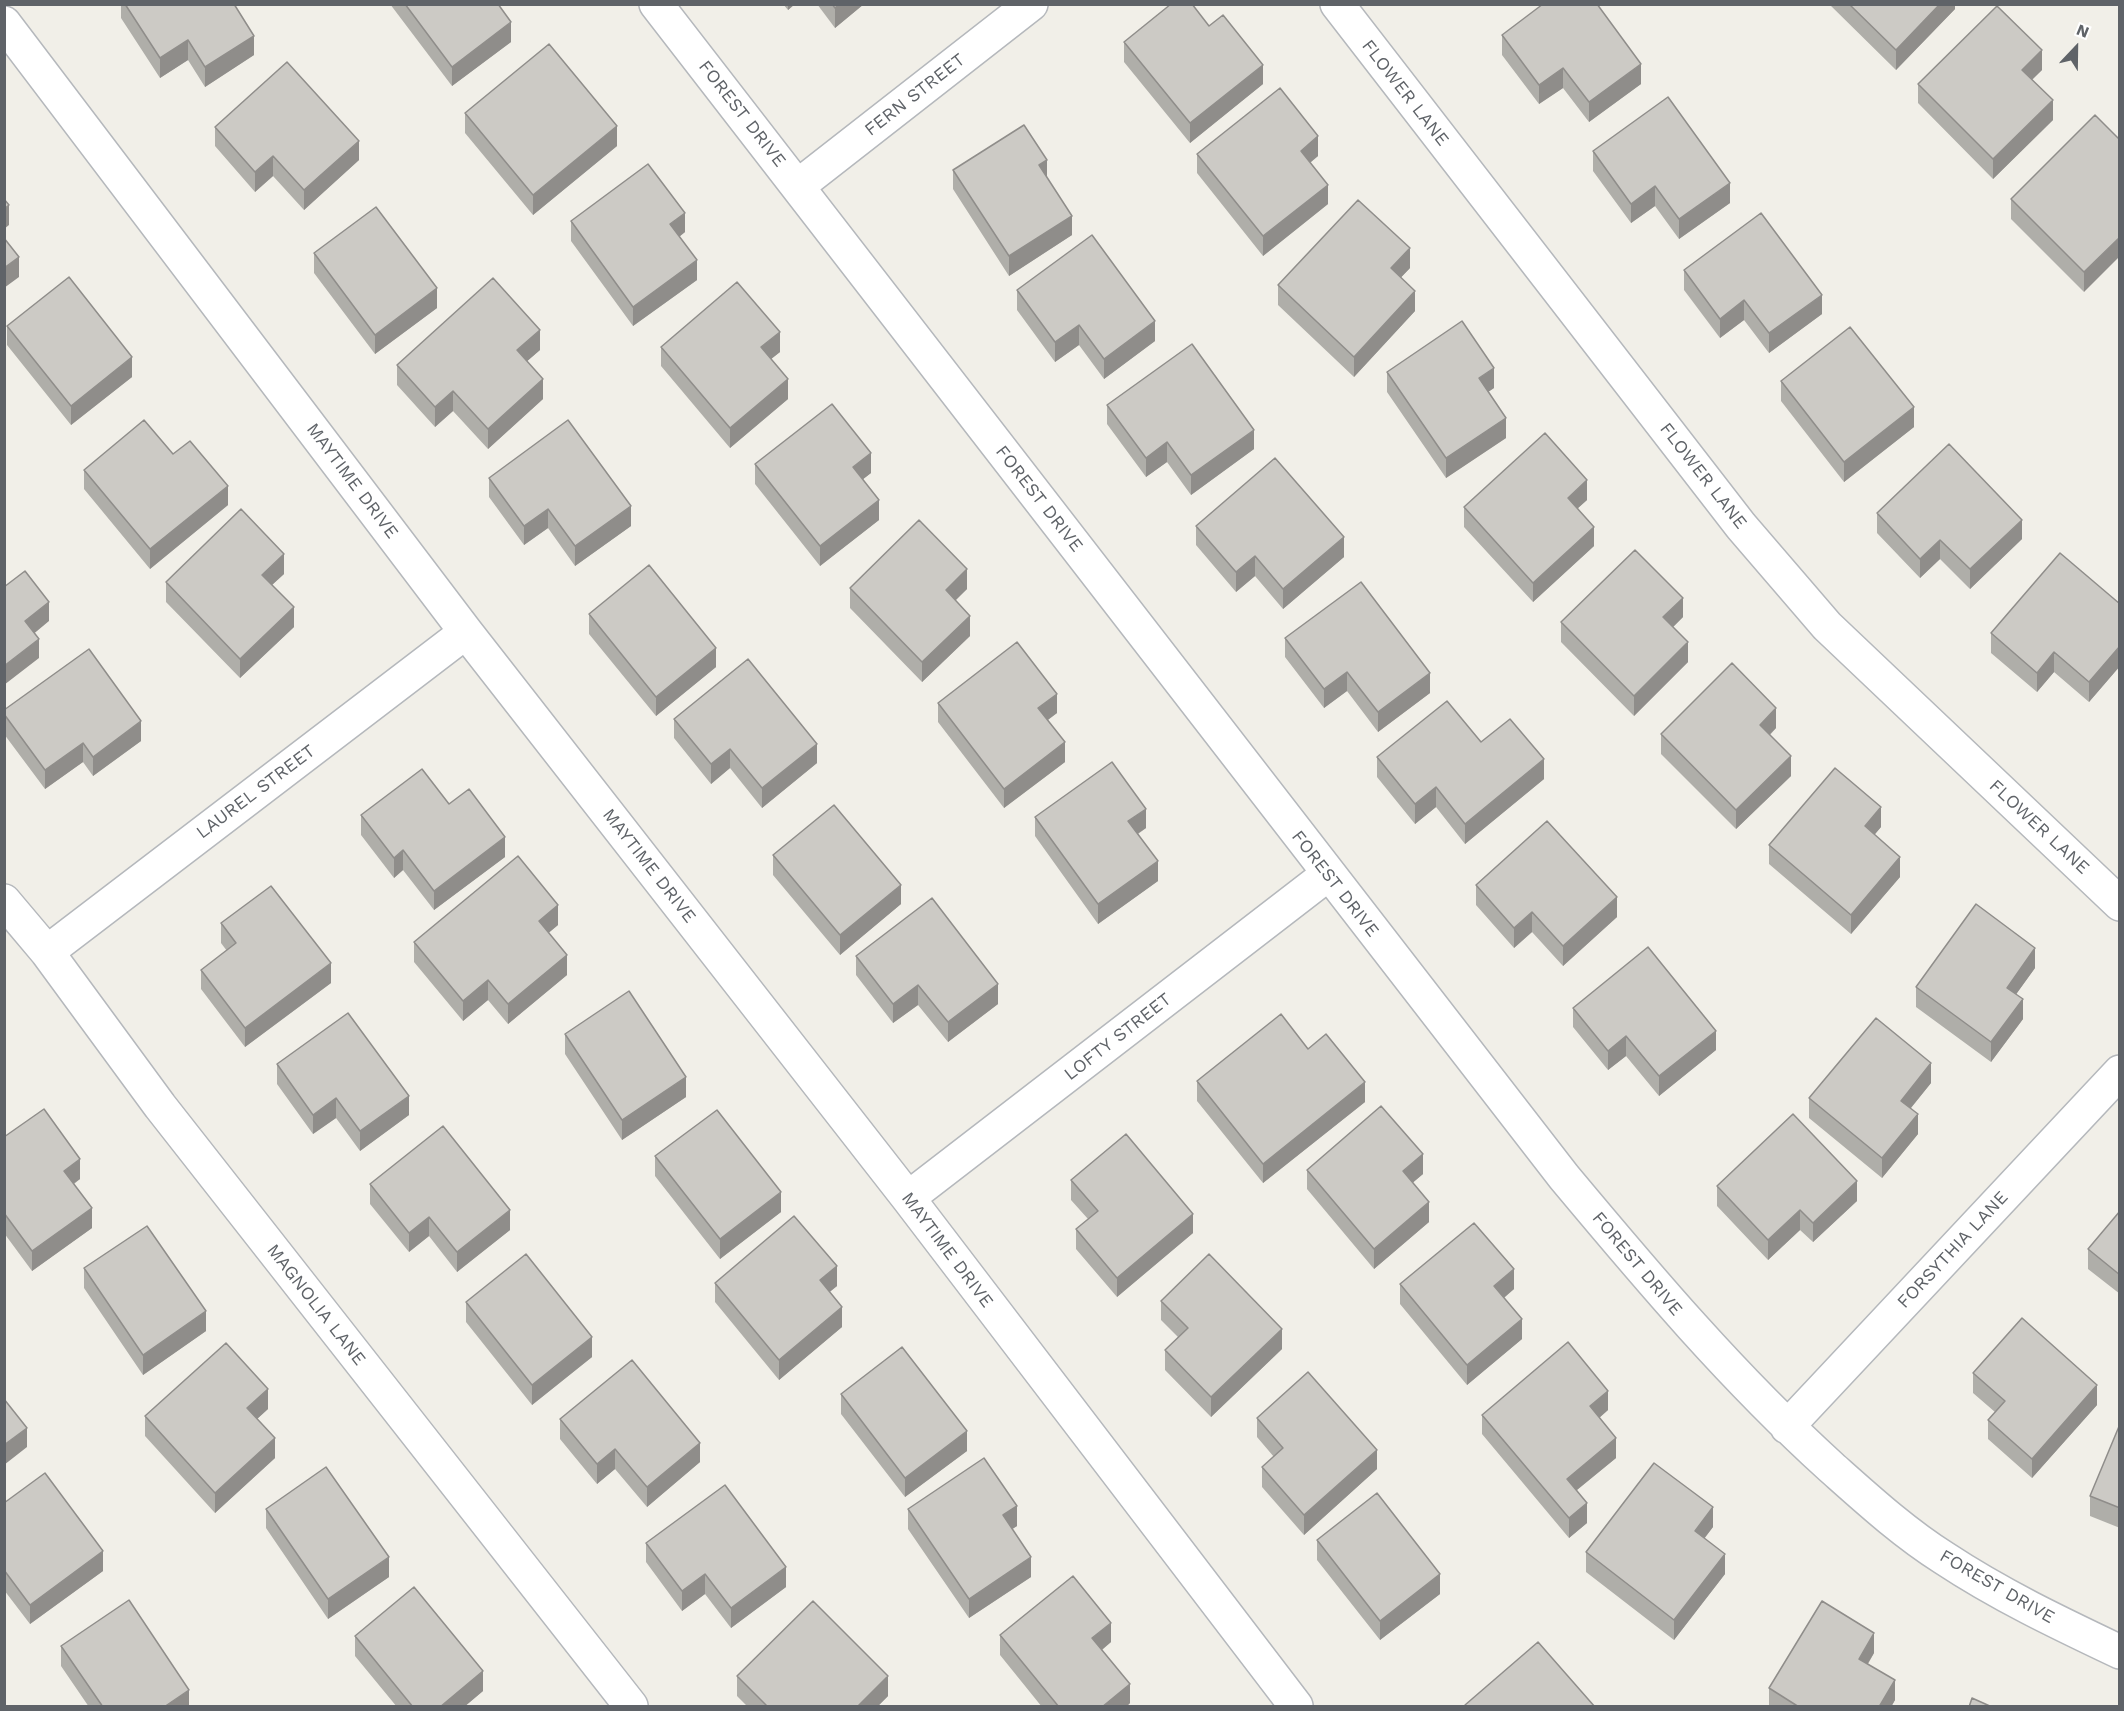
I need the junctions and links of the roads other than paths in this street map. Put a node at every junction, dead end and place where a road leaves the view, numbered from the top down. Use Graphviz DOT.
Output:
graph roads {
  1 [pos="656,4"];
  2 [pos="1031,4"];
  3 [pos="1336,4"];
  4 [pos="4,23"];
  5 [pos="798,186"];
  6 [pos="466,632"];
  7 [pos="1327,875"];
  8 [pos="4,901"];
  9 [pos="2120,904"];
  10 [pos="47,952"];
  11 [pos="2120,1072"];
  12 [pos="908,1198"];
  13 [pos="1787,1427"];
  14 [pos="2120,1652"];
  15 [pos="631,1707"];
  16 [pos="1296,1707"];
  1 -- 5 [label="street, FOREST DRIVE"];
  2 -- 5 [label="street, FERN STREET"];
  3 -- 9 [label="street, FLOWER LANE"];
  4 -- 6 [label="street, MAYTIME DRIVE"];
  5 -- 7 [label="street, FOREST DRIVE"];
  6 -- 10 [label="street, LAUREL STREET"];
  6 -- 12 [label="street, MAYTIME DRIVE"];
  7 -- 12 [label="street, LOFTY STREET"];
  7 -- 13 [label="street, FOREST DRIVE"];
  8 -- 10 [label="street, MAGNOLIA LANE"];
  10 -- 15 [label="street, MAGNOLIA LANE"];
  11 -- 13 [label="street, FORSYTHIA LANE"];
  12 -- 16 [label="street, MAYTIME DRIVE"];
  13 -- 14 [label="street, FOREST DRIVE"];
}
